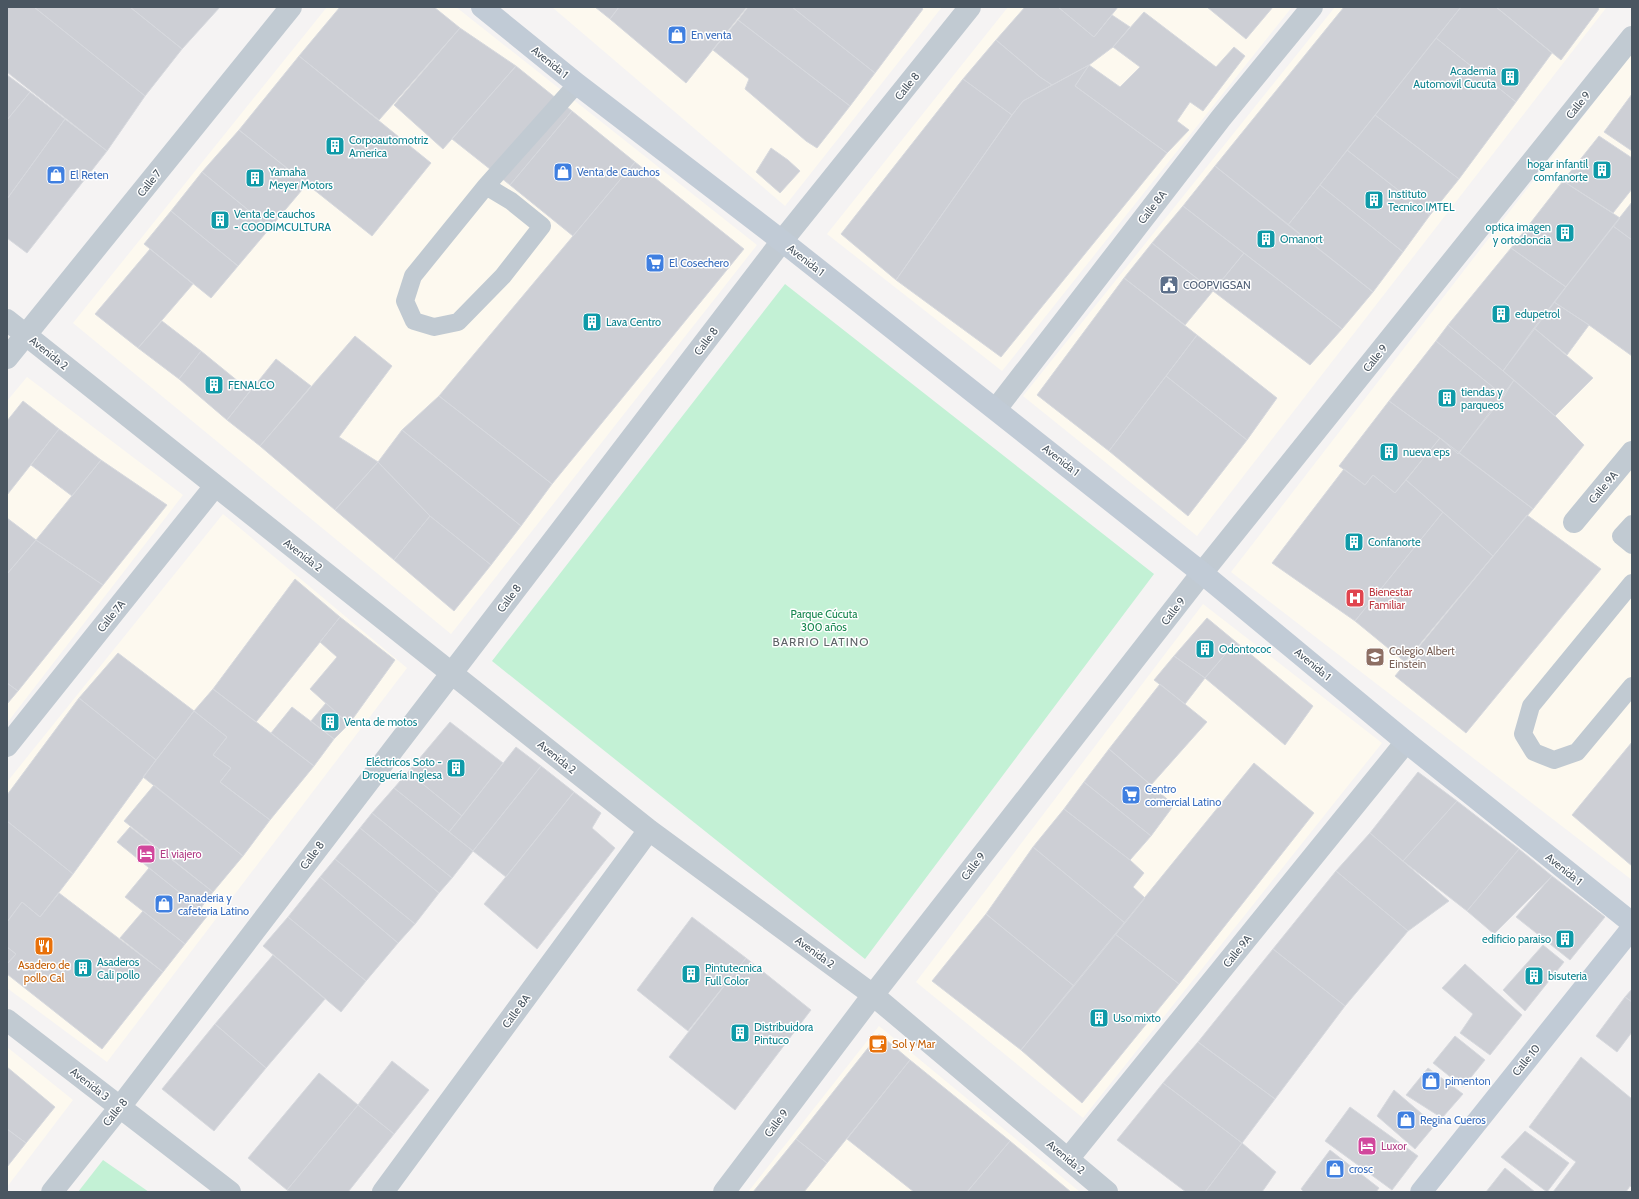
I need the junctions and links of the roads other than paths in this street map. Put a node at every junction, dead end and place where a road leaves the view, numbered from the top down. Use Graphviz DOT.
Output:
graph roads {
  1 [pos="290,7"];
  2 [pos="482,7"];
  3 [pos="970,7"];
  4 [pos="1312,7"];
  5 [pos="1632,37"];
  6 [pos="577,84"];
  7 [pos="486,186"];
  8 [pos="782,241"];
  9 [pos="7,320"];
  10 [pos="26,335"];
  11 [pos="7,358"];
  12 [pos="996,409"];
  13 [pos="1632,452"];
  14 [pos="214,486"];
  15 [pos="1574,522"];
  16 [pos="1632,524"];
  17 [pos="1632,545"];
  18 [pos="1202,573"];
  19 [pos="1632,583"];
  20 [pos="452,673"];
  21 [pos="1632,686"];
  22 [pos="1406,742"];
  23 [pos="7,746"];
  24 [pos="649,830"];
  25 [pos="1632,923"];
  26 [pos="1632,928"];
  27 [pos="873,995"];
  28 [pos="7,1020"];
  29 [pos="120,1107"];
  30 [pos="1068,1159"];
  31 [pos="52,1192"];
  32 [pos="230,1192"];
  33 [pos="383,1192"];
  34 [pos="724,1192"];
  35 [pos="1107,1192"];
  36 [pos="1421,1192"];
  1 -- 10 [label="street, Calle 7"];
  2 -- 6 [label="street, Avenida 1"];
  3 -- 8 [label="street, Calle 8"];
  4 -- 12 [label="street, Calle 8A"];
  5 -- 18 [label="street, Calle 9"];
  6 -- 7 [label="lane"];
  6 -- 8 [label="street, Avenida 1"];
  7 -- 7 [label="lane"];
  8 -- 12 [label="street, Avenida 1"];
  8 -- 20 [label="street, Calle 8"];
  9 -- 10 [label="street, Avenida 2"];
  10 -- 11 [label="street, Calle 7"];
  10 -- 14 [label="street, Avenida 2"];
  12 -- 18 [label="street, Avenida 1"];
  13 -- 15 [label="street, Calle 9A"];
  14 -- 20 [label="street, Avenida 2"];
  14 -- 23 [label="street, Calle 7A"];
  16 -- 17 [label="lane"];
  18 -- 22 [label="street, Avenida 1"];
  18 -- 27 [label="street, Calle 9"];
  19 -- 21 [label="lane"];
  20 -- 24 [label="street, Avenida 2"];
  20 -- 29 [label="street, Calle 8"];
  22 -- 25 [label="street, Avenida 1"];
  22 -- 30 [label="street, Calle 9A"];
  24 -- 27 [label="street, Avenida 2"];
  24 -- 33 [label="street, Calle 8A"];
  26 -- 36 [label="street, Calle 10"];
  27 -- 30 [label="street, Avenida 2"];
  27 -- 34 [label="street, Calle 9"];
  28 -- 29 [label="street, Avenida 3"];
  29 -- 31 [label="street, Calle 8"];
  29 -- 32 [label="street, Avenida 3"];
  30 -- 35 [label="street, Avenida 2"];
}
